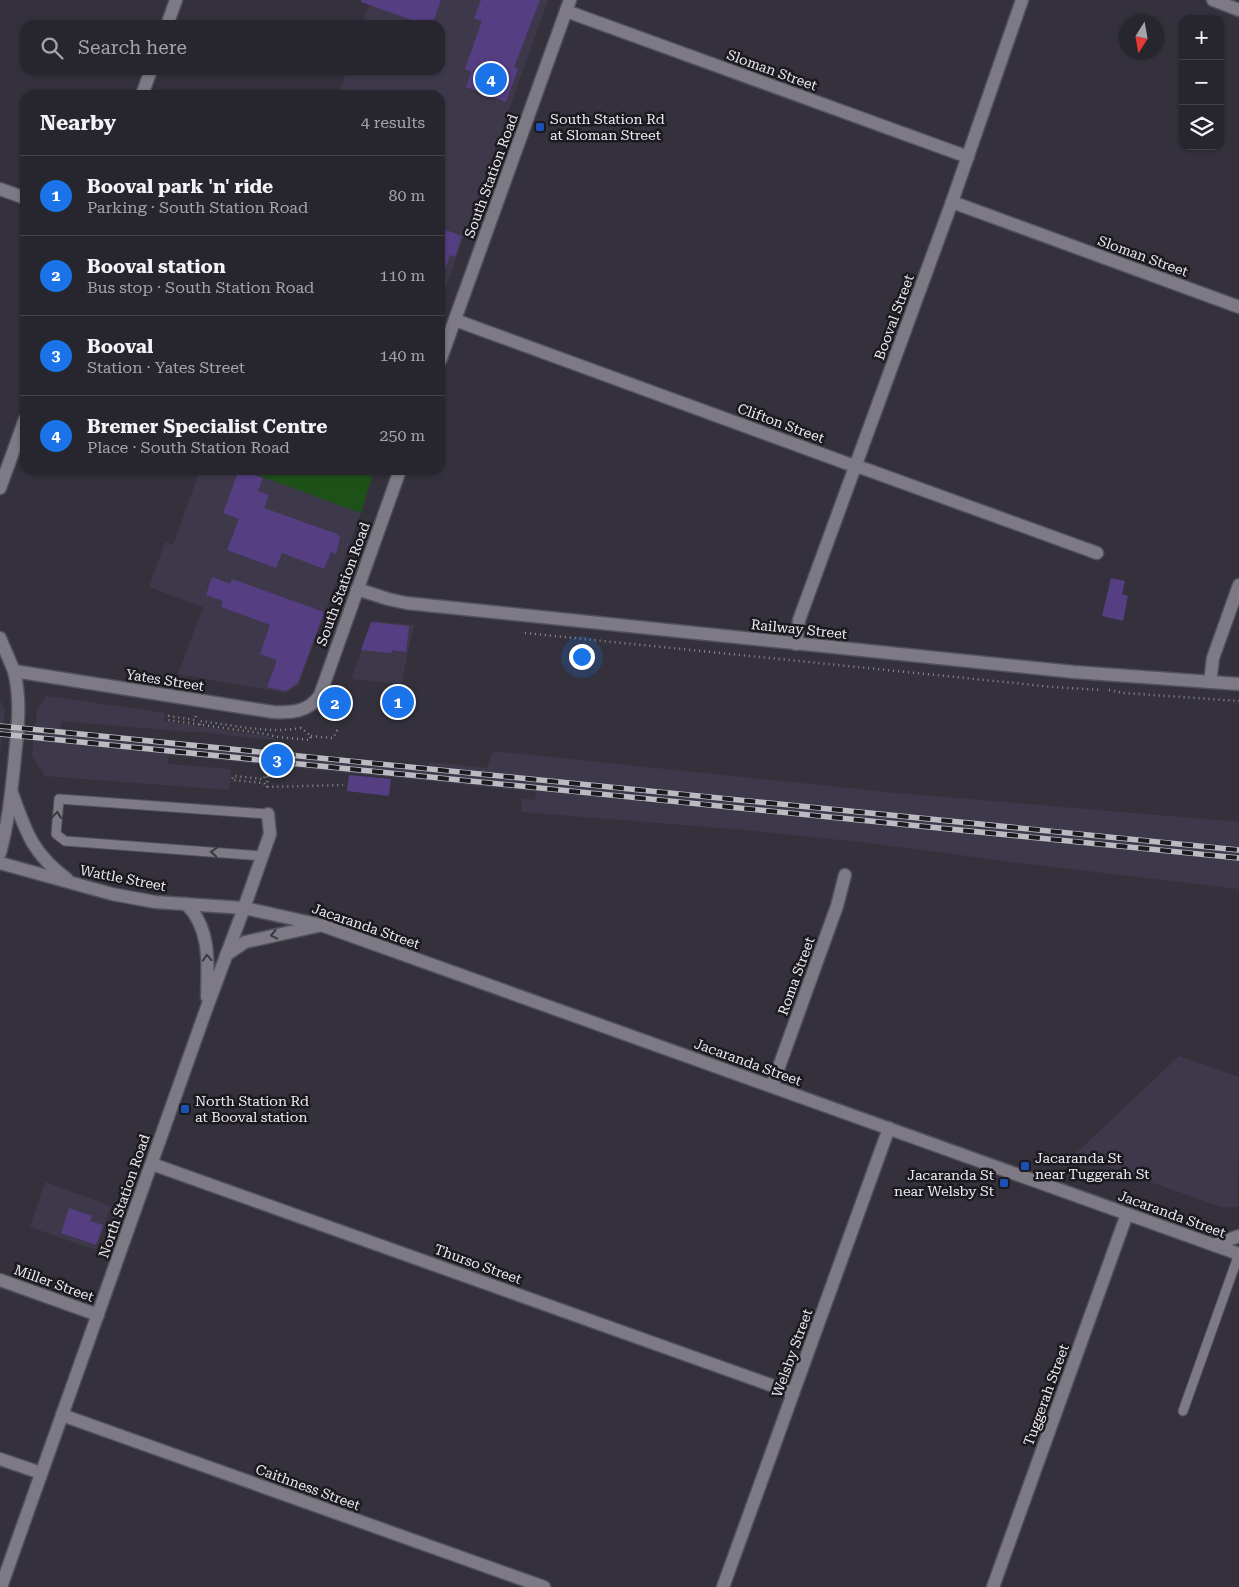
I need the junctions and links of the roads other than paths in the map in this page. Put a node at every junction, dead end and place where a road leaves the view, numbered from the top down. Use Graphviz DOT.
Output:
graph roads {
  1 [pos="176,0"];
  2 [pos="1022,0"];
  3 [pos="1213,0"];
  4 [pos="568,6"];
  5 [pos="1239,10"];
  6 [pos="169,20"];
  7 [pos="149,75"];
  8 [pos="144,90"];
  9 [pos="968,157"];
  10 [pos="0,189"];
  11 [pos="20,196"];
  12 [pos="952,202"];
  13 [pos="1239,307"];
  14 [pos="455,320"];
  15 [pos="445,344"];
  16 [pos="20,433"];
  17 [pos="856,465"];
  18 [pos="398,475"];
  19 [pos="0,488"];
  20 [pos="1097,553"];
  21 [pos="1239,585"];
  22 [pos="357,589"];
  23 [pos="0,638"];
  24 [pos="796,644"];
  25 [pos="14,671"];
  26 [pos="1210,682"];
  27 [pos="1239,684"];
  28 [pos="310,706"];
  29 [pos="12,790"];
  30 [pos="268,814"];
  31 [pos="0,853"];
  32 [pos="262,856"];
  33 [pos="0,862"];
  34 [pos="845,875"];
  35 [pos="73,884"];
  36 [pos="186,904"];
  37 [pos="244,908"];
  38 [pos="321,925"];
  39 [pos="226,955"];
  40 [pos="207,1007"];
  41 [pos="772,1086"];
  42 [pos="889,1128"];
  43 [pos="152,1164"];
  44 [pos="1127,1214"];
  45 [pos="1239,1236"];
  46 [pos="1214,1245"];
  47 [pos="1239,1254"];
  48 [pos="0,1280"];
  49 [pos="98,1314"];
  50 [pos="793,1393"];
  51 [pos="1183,1410"];
  52 [pos="62,1414"];
  53 [pos="0,1459"];
  54 [pos="41,1473"];
  55 [pos="1,1587"];
  56 [pos="544,1587"];
  57 [pos="724,1587"];
  58 [pos="993,1587"];
  1 -- 6 [label="street"];
  2 -- 9 [label="street, Booval Street"];
  3 -- 5 [label="street"];
  4 -- 9 [label="street, Sloman Street"];
  4 -- 14 [label="street, South Station Road"];
  7 -- 8 [label="street"];
  9 -- 12 [label="street, Booval Street"];
  10 -- 11 [label="street"];
  12 -- 13 [label="street, Sloman Street"];
  12 -- 17 [label="street, Booval Street"];
  14 -- 15 [label="street, South Station Road"];
  14 -- 17 [label="street, Clifton Street"];
  16 -- 19 [label="street"];
  17 -- 20 [label="street, Clifton Street"];
  17 -- 24 [label="street, Booval Street"];
  18 -- 22 [label="street, South Station Road"];
  21 -- 26 [label="street"];
  22 -- 24 [label="street, Railway Street"];
  22 -- 28 [label="street, South Station Road"];
  23 -- 25 [label="street"];
  24 -- 26 [label="street, Railway Street"];
  25 -- 28 [label="street, Yates Street"];
  25 -- 29 [label="street"];
  26 -- 27 [label="street, Railway Street"];
  29 -- 31 [label="street"];
  29 -- 35 [label="street"];
  30 -- 32 [label="street, North Station Road"];
  32 -- 30 [label="lane, one-way"];
  32 -- 37 [label="street, North Station Road"];
  33 -- 35 [label="street, Wattle Street"];
  34 -- 41 [label="street, Roma Street"];
  35 -- 36 [label="street, Wattle Street"];
  36 -- 37 [label="street, Wattle Street"];
  40 -- 36 [label="street, one-way"];
  37 -- 38 [label="street, Jacaranda Street"];
  37 -- 39 [label="street, North Station Road"];
  38 -- 39 [label="street, one-way"];
  38 -- 41 [label="street, Jacaranda Street"];
  39 -- 40 [label="street, North Station Road"];
  40 -- 43 [label="street, North Station Road"];
  41 -- 42 [label="street, Jacaranda Street"];
  42 -- 44 [label="street, Jacaranda Street"];
  42 -- 50 [label="street, Welsby Street"];
  43 -- 49 [label="street, North Station Road"];
  43 -- 50 [label="street, Thurso Street"];
  44 -- 46 [label="street, Jacaranda Street"];
  44 -- 58 [label="street, Tuggerah Street"];
  45 -- 46 [label="street"];
  46 -- 47 [label="street, Jacaranda Street"];
  47 -- 51 [label="lane"];
  48 -- 49 [label="street, Miller Street"];
  49 -- 52 [label="street, North Station Road"];
  50 -- 57 [label="street, Welsby Street"];
  52 -- 54 [label="street, North Station Road"];
  52 -- 56 [label="street, Caithness Street"];
  53 -- 54 [label="street"];
  54 -- 55 [label="street, North Station Road"];
}
